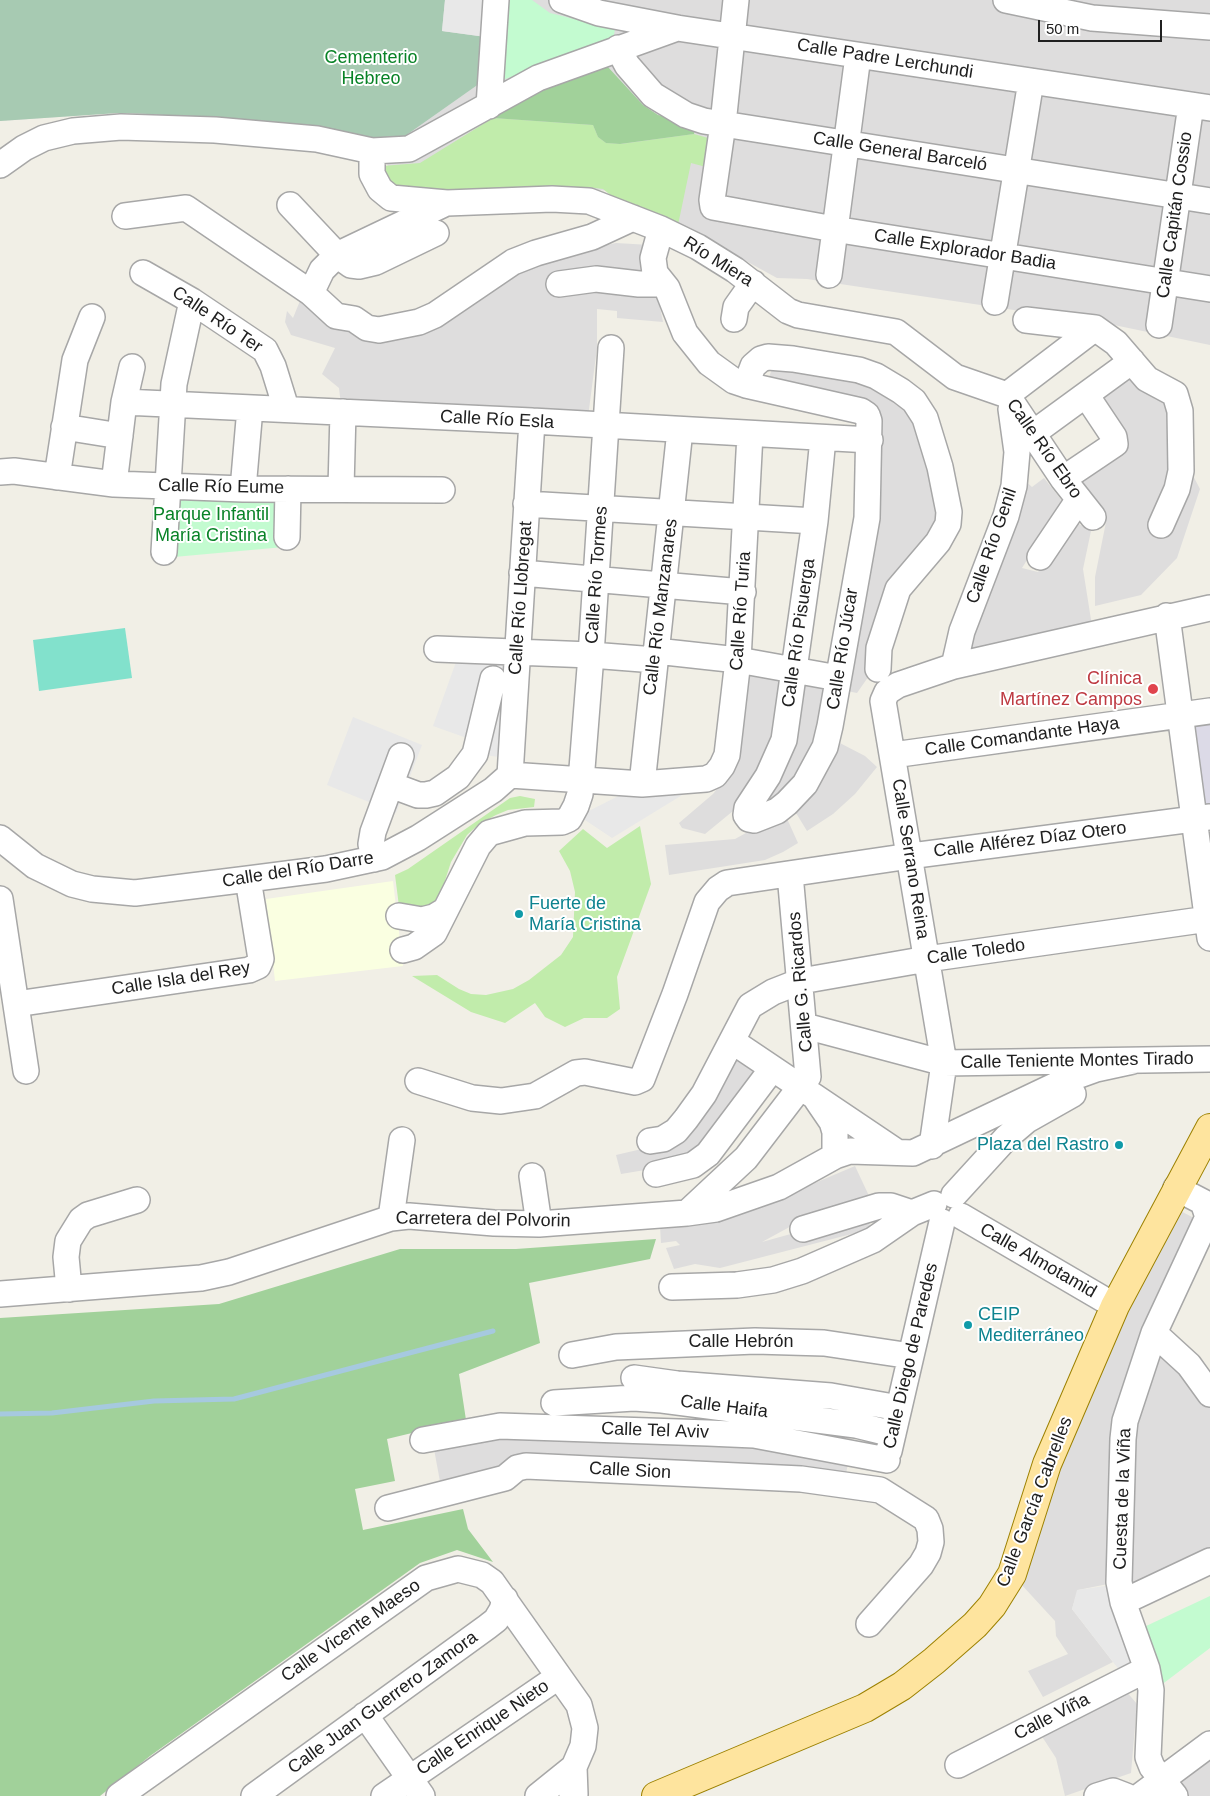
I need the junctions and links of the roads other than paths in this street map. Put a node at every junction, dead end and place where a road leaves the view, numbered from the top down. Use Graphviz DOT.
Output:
graph roads {
  1 [pos="496,0"];
  2 [pos="562,0"];
  3 [pos="736,0"];
  4 [pos="1006,0"];
  5 [pos="1210,27"];
  6 [pos="677,28"];
  7 [pos="731,36"];
  8 [pos="618,48"];
  9 [pos="858,56"];
  10 [pos="1031,82"];
  11 [pos="489,106"];
  12 [pos="1201,106"];
  13 [pos="723,124"];
  14 [pos="845,143"];
  15 [pos="372,151"];
  16 [pos="0,165"];
  17 [pos="1017,170"];
  18 [pos="1178,196"];
  19 [pos="1210,201"];
  20 [pos="589,202"];
  21 [pos="447,203"];
  22 [pos="290,205"];
  23 [pos="124,216"];
  24 [pos="633,218"];
  25 [pos="661,229"];
  26 [pos="834,229"];
  27 [pos="436,233"];
  28 [pos="592,236"];
  29 [pos="337,255"];
  30 [pos="1003,256"];
  31 [pos="143,273"];
  32 [pos="829,275"];
  33 [pos="1165,282"];
  34 [pos="753,283"];
  35 [pos="559,284"];
  36 [pos="663,284"];
  37 [pos="1210,289"];
  38 [pos="311,292"];
  39 [pos="192,301"];
  40 [pos="995,302"];
  41 [pos="798,316"];
  42 [pos="92,317"];
  43 [pos="734,320"];
  44 [pos="1026,320"];
  45 [pos="1159,325"];
  46 [pos="1095,328"];
  47 [pos="611,348"];
  48 [pos="1132,361"];
  49 [pos="132,367"];
  50 [pos="746,385"];
  51 [pos="1007,395"];
  52 [pos="1086,395"];
  53 [pos="124,402"];
  54 [pos="173,405"];
  55 [pos="250,408"];
  56 [pos="286,408"];
  57 [pos="343,412"];
  58 [pos="532,421"];
  59 [pos="607,425"];
  60 [pos="64,427"];
  61 [pos="680,430"];
  62 [pos="750,434"];
  63 [pos="1032,434"];
  64 [pos="120,436"];
  65 [pos="823,438"];
  66 [pos="870,440"];
  67 [pos="0,472"];
  68 [pos="56,477"];
  69 [pos="1063,479"];
  70 [pos="114,484"];
  71 [pos="168,486"];
  72 [pos="341,488"];
  73 [pos="288,489"];
  74 [pos="243,490"];
  75 [pos="442,490"];
  76 [pos="526,504"];
  77 [pos="601,508"];
  78 [pos="672,513"];
  79 [pos="746,517"];
  80 [pos="815,522"];
  81 [pos="1161,525"];
  82 [pos="287,537"];
  83 [pos="164,552"];
  84 [pos="1040,557"];
  85 [pos="522,574"];
  86 [pos="596,580"];
  87 [pos="664,585"];
  88 [pos="744,592"];
  89 [pos="1210,608"];
  90 [pos="1167,616"];
  91 [pos="437,649"];
  92 [pos="517,652"];
  93 [pos="591,655"];
  94 [pos="655,655"];
  95 [pos="738,660"];
  96 [pos="954,666"];
  97 [pos="795,669"];
  98 [pos="838,678"];
  99 [pos="493,679"];
  100 [pos="882,681"];
  101 [pos="1210,711"];
  102 [pos="1180,714"];
  103 [pos="894,755"];
  104 [pos="401,756"];
  105 [pos="510,775"];
  106 [pos="642,784"];
  107 [pos="391,785"];
  108 [pos="579,791"];
  109 [pos="1202,818"];
  110 [pos="749,819"];
  111 [pos="2,845"];
  112 [pos="910,856"];
  113 [pos="374,859"];
  114 [pos="790,874"];
  115 [pos="1207,875"];
  116 [pos="248,879"];
  117 [pos="0,899"];
  118 [pos="444,911"];
  119 [pos="399,916"];
  120 [pos="1209,928"];
  121 [pos="403,950"];
  122 [pos="927,959"];
  123 [pos="801,981"];
  124 [pos="16,1004"];
  125 [pos="805,1026"];
  126 [pos="732,1042"];
  127 [pos="1210,1059"];
  128 [pos="1133,1061"];
  129 [pos="944,1064"];
  130 [pos="772,1069"];
  131 [pos="26,1071"];
  132 [pos="418,1081"];
  133 [pos="807,1092"];
  134 [pos="1210,1128"];
  135 [pos="402,1140"];
  136 [pos="650,1141"];
  137 [pos="932,1146"];
  138 [pos="901,1154"];
  139 [pos="835,1156"];
  140 [pos="656,1174"];
  141 [pos="532,1176"];
  142 [pos="1176,1188"];
  143 [pos="137,1200"];
  144 [pos="941,1210"];
  145 [pos="687,1213"];
  146 [pos="391,1218"];
  147 [pos="539,1224"];
  148 [pos="803,1229"];
  149 [pos="672,1287"];
  150 [pos="69,1289"];
  151 [pos="0,1294"];
  152 [pos="1115,1306"];
  153 [pos="1154,1333"];
  154 [pos="572,1355"];
  155 [pos="911,1356"];
  156 [pos="635,1381"];
  157 [pos="1210,1394"];
  158 [pos="554,1403"];
  159 [pos="899,1408"];
  160 [pos="893,1434"];
  161 [pos="423,1440"];
  162 [pos="887,1460"];
  163 [pos="880,1490"];
  164 [pos="388,1508"];
  165 [pos="1210,1561"];
  166 [pos="505,1599"];
  167 [pos="1123,1602"];
  168 [pos="869,1624"];
  169 [pos="487,1627"];
  170 [pos="528,1633"];
  171 [pos="1147,1669"];
  172 [pos="558,1677"];
  173 [pos="365,1716"];
  174 [pos="1209,1746"];
  175 [pos="958,1765"];
  176 [pos="574,1767"];
  177 [pos="416,1787"];
  178 [pos="1168,1788"];
  179 [pos="579,1795"];
  180 [pos="119,1796"];
  181 [pos="254,1796"];
  182 [pos="384,1796"];
  183 [pos="538,1796"];
  184 [pos="656,1796"];
  185 [pos="1097,1796"];
  186 [pos="1126,1796"];
  187 [pos="1140,1796"];
  1 -- 11 [label="street"];
  2 -- 6 [label="street, Calle Padre Lerchundi"];
  3 -- 7 [label="street"];
  4 -- 5 [label="street"];
  6 -- 7 [label="street, Calle Padre Lerchundi"];
  6 -- 8 [label="street"];
  7 -- 9 [label="street, Calle Padre Lerchundi"];
  7 -- 13 [label="street"];
  8 -- 11 [label="street"];
  8 -- 13 [label="street, Calle General Barceló"];
  9 -- 10 [label="street, Calle Padre Lerchundi"];
  9 -- 14 [label="street"];
  10 -- 12 [label="street, Calle Padre Lerchundi"];
  10 -- 17 [label="street"];
  11 -- 15 [label="street"];
  12 -- 18 [label="street, Calle Capitán Cossio"];
  13 -- 14 [label="street, Calle General Barceló"];
  13 -- 26 [label="street, Calle Explorador Badia"];
  14 -- 17 [label="street, Calle General Barceló"];
  14 -- 26 [label="street"];
  15 -- 16 [label="street"];
  15 -- 21 [label="street, Río Miera"];
  17 -- 18 [label="street, Calle General Barceló"];
  17 -- 30 [label="street"];
  18 -- 19 [label="street, Calle General Barceló"];
  18 -- 33 [label="street, Calle Capitán Cossio"];
  20 -- 21 [label="street, Río Miera"];
  20 -- 24 [label="street, Río Miera"];
  20 -- 28 [label="street"];
  21 -- 29 [label="street"];
  22 -- 29 [label="street"];
  23 -- 38 [label="street"];
  24 -- 25 [label="street, Río Miera"];
  24 -- 28 [label="street"];
  25 -- 34 [label="street, Río Miera"];
  25 -- 36 [label="street, Calle Río Júcar"];
  26 -- 30 [label="street, Calle Explorador Badia"];
  26 -- 32 [label="street"];
  27 -- 29 [label="street"];
  28 -- 38 [label="street"];
  29 -- 38 [label="street"];
  30 -- 33 [label="street, Calle Explorador Badia"];
  30 -- 40 [label="street"];
  31 -- 39 [label="street, Calle Río Ter"];
  33 -- 37 [label="street, Calle Explorador Badia"];
  33 -- 45 [label="street, Calle Capitán Cossio"];
  34 -- 41 [label="street, Río Miera"];
  34 -- 43 [label="street"];
  35 -- 36 [label="street"];
  36 -- 50 [label="street, Calle Río Júcar"];
  39 -- 54 [label="street"];
  39 -- 56 [label="street, Calle Río Ter"];
  41 -- 51 [label="street, Calle Río Ebro"];
  42 -- 60 [label="street"];
  44 -- 46 [label="street"];
  46 -- 48 [label="street"];
  46 -- 51 [label="street"];
  47 -- 59 [label="street, Calle Río Tormes"];
  48 -- 52 [label="street"];
  48 -- 81 [label="street"];
  49 -- 53 [label="street"];
  50 -- 66 [label="street, Calle Río Júcar"];
  50 -- 100 [label="street, Calle Serrano Reina"];
  51 -- 63 [label="street, Calle Río Ebro"];
  51 -- 96 [label="street, Calle Río Genil"];
  52 -- 63 [label="street"];
  52 -- 69 [label="street"];
  53 -- 54 [label="street, Calle Río Esla"];
  53 -- 64 [label="street"];
  54 -- 55 [label="street, Calle Río Esla"];
  54 -- 71 [label="street"];
  55 -- 56 [label="street, Calle Río Esla"];
  55 -- 74 [label="street"];
  56 -- 57 [label="street, Calle Río Esla"];
  57 -- 58 [label="street, Calle Río Esla"];
  57 -- 72 [label="street"];
  58 -- 59 [label="street, Calle Río Esla"];
  58 -- 76 [label="street, Calle Río Llobregat"];
  59 -- 61 [label="street, Calle Río Esla"];
  59 -- 77 [label="street, Calle Río Tormes"];
  60 -- 64 [label="street"];
  60 -- 68 [label="street"];
  61 -- 62 [label="street, Calle Río Esla"];
  61 -- 78 [label="street, Calle Río Manzanares"];
  62 -- 65 [label="street, Calle Río Esla"];
  62 -- 79 [label="street, Calle Río Turia"];
  63 -- 69 [label="street, Calle Río Ebro"];
  64 -- 70 [label="street"];
  65 -- 66 [label="street, Calle Río Esla"];
  65 -- 80 [label="street, Calle Río Pisuerga"];
  66 -- 98 [label="street, Calle Río Júcar"];
  67 -- 68 [label="street, Calle Río Eume"];
  68 -- 70 [label="street, Calle Río Eume"];
  69 -- 84 [label="street, Calle Río Ebro"];
  70 -- 71 [label="street, Calle Río Eume"];
  71 -- 74 [label="street, Calle Río Eume"];
  71 -- 83 [label="street"];
  72 -- 73 [label="street, Calle Río Eume"];
  72 -- 75 [label="street, Calle Río Eume"];
  73 -- 74 [label="street, Calle Río Eume"];
  73 -- 82 [label="street"];
  76 -- 77 [label="street"];
  76 -- 85 [label="street, Calle Río Llobregat"];
  77 -- 78 [label="street"];
  77 -- 86 [label="street, Calle Río Tormes"];
  78 -- 79 [label="street"];
  78 -- 87 [label="street, Calle Río Manzanares"];
  79 -- 80 [label="street"];
  79 -- 88 [label="street, Calle Río Turia"];
  80 -- 97 [label="street, Calle Río Pisuerga"];
  85 -- 86 [label="street"];
  85 -- 92 [label="street, Calle Río Llobregat"];
  86 -- 87 [label="street"];
  86 -- 93 [label="street, Calle Río Tormes"];
  87 -- 88 [label="street"];
  87 -- 94 [label="street, Calle Río Manzanares"];
  88 -- 95 [label="street, Calle Río Turia"];
  89 -- 90 [label="street"];
  90 -- 96 [label="street"];
  90 -- 102 [label="street"];
  91 -- 92 [label="street"];
  92 -- 93 [label="street"];
  92 -- 105 [label="street, Calle Río Llobregat"];
  93 -- 94 [label="street"];
  93 -- 108 [label="street, Calle Río Tormes"];
  94 -- 95 [label="street"];
  94 -- 106 [label="street, Calle Río Manzanares"];
  95 -- 97 [label="street"];
  95 -- 106 [label="street, Calle Río Turia"];
  96 -- 100 [label="street"];
  97 -- 98 [label="street"];
  97 -- 110 [label="street, Calle Río Pisuerga"];
  98 -- 110 [label="street, Calle Río Júcar"];
  99 -- 107 [label="street"];
  100 -- 103 [label="street, Calle Serrano Reina"];
  101 -- 102 [label="street, Calle Comandante Haya"];
  102 -- 103 [label="street, Calle Comandante Haya"];
  102 -- 109 [label="street"];
  103 -- 112 [label="street, Calle Serrano Reina"];
  104 -- 107 [label="street"];
  105 -- 108 [label="street"];
  105 -- 113 [label="street, Calle del Río Darre"];
  106 -- 108 [label="street"];
  107 -- 113 [label="street"];
  108 -- 118 [label="street"];
  109 -- 112 [label="street, Calle Alférez Díaz Otero"];
  109 -- 115 [label="street"];
  111 -- 116 [label="street, Calle del Río Darre"];
  112 -- 114 [label="street, Calle Alférez Díaz Otero"];
  112 -- 122 [label="street, Calle Serrano Reina"];
  113 -- 116 [label="street, Calle del Río Darre"];
  114 -- 123 [label="street, Calle G. Ricardos"];
  114 -- 132 [label="street, Calle Alférez Díaz Otero"];
  115 -- 120 [label="street"];
  116 -- 124 [label="street, Calle Isla del Rey"];
  117 -- 124 [label="street"];
  118 -- 119 [label="street"];
  118 -- 121 [label="street"];
  120 -- 122 [label="street, Calle Toledo"];
  122 -- 123 [label="street, Calle Toledo"];
  122 -- 129 [label="street, Calle Serrano Reina"];
  123 -- 125 [label="street, Calle G. Ricardos"];
  123 -- 126 [label="street, Calle Toledo"];
  124 -- 131 [label="street"];
  125 -- 129 [label="street, Calle Teniente Montes Tirado"];
  125 -- 133 [label="street, Calle G. Ricardos"];
  126 -- 130 [label="street"];
  126 -- 136 [label="street"];
  127 -- 128 [label="street, Calle Teniente Montes Tirado"];
  128 -- 129 [label="street, Calle Teniente Montes Tirado"];
  128 -- 137 [label="street, Carretera del Polvorin"];
  128 -- 144 [label="street, Calle Diego de Paredes"];
  129 -- 137 [label="street, Calle Serrano Reina"];
  130 -- 133 [label="street"];
  130 -- 140 [label="street"];
  133 -- 138 [label="street"];
  133 -- 139 [label="street"];
  133 -- 145 [label="street, Calle G. Ricardos"];
  134 -- 142 [label="main road, Calle García Cabrelles"];
  135 -- 146 [label="street"];
  137 -- 138 [label="street, Carretera del Polvorin"];
  138 -- 139 [label="street, Carretera del Polvorin"];
  139 -- 145 [label="street, Carretera del Polvorin"];
  141 -- 147 [label="street"];
  142 -- 152 [label="main road, Calle García Cabrelles"];
  142 -- 153 [label="street, Cuesta de la Viña"];
  143 -- 150 [label="street"];
  144 -- 148 [label="street, Calle Almotamid"];
  144 -- 149 [label="street"];
  144 -- 152 [label="street, Calle Almotamid"];
  144 -- 155 [label="street, Calle Diego de Paredes"];
  145 -- 147 [label="street, Carretera del Polvorin"];
  146 -- 147 [label="street, Carretera del Polvorin"];
  146 -- 150 [label="street, Carretera del Polvorin"];
  150 -- 151 [label="street, Carretera del Polvorin"];
  152 -- 184 [label="main road, Calle García Cabrelles"];
  153 -- 157 [label="street"];
  153 -- 167 [label="street, Cuesta de la Viña"];
  154 -- 155 [label="street, Calle Hebrón"];
  155 -- 159 [label="street, Calle Diego de Paredes"];
  156 -- 158 [label="street, Calle Haifa"];
  156 -- 159 [label="street"];
  156 -- 160 [label="street, Calle Haifa"];
  159 -- 160 [label="street, Calle Diego de Paredes"];
  160 -- 162 [label="street, Calle Diego de Paredes"];
  161 -- 162 [label="street, Calle Tel Aviv"];
  162 -- 163 [label="street, Calle Diego de Paredes"];
  163 -- 164 [label="street, Calle Sion"];
  163 -- 168 [label="street"];
  165 -- 167 [label="street"];
  166 -- 169 [label="street, Calle Juan Guerrero Zamora"];
  166 -- 170 [label="street, Calle Vicente Maeso"];
  166 -- 180 [label="street, Calle Vicente Maeso"];
  167 -- 171 [label="street"];
  169 -- 170 [label="street, Calle Juan Guerrero Zamora"];
  169 -- 173 [label="street, Calle Juan Guerrero Zamora"];
  170 -- 172 [label="street, Calle Vicente Maeso"];
  171 -- 175 [label="street, Calle Viña"];
  171 -- 178 [label="street"];
  172 -- 176 [label="street, Calle Vicente Maeso"];
  172 -- 177 [label="street, Calle Enrique Nieto"];
  173 -- 177 [label="street"];
  173 -- 181 [label="street, Calle Juan Guerrero Zamora"];
  174 -- 178 [label="street"];
  176 -- 179 [label="street, Calle Vicente Maeso"];
  176 -- 183 [label="street"];
  177 -- 182 [label="street, Calle Enrique Nieto"];
  178 -- 187 [label="street"];
  185 -- 186 [label="street"];
}
